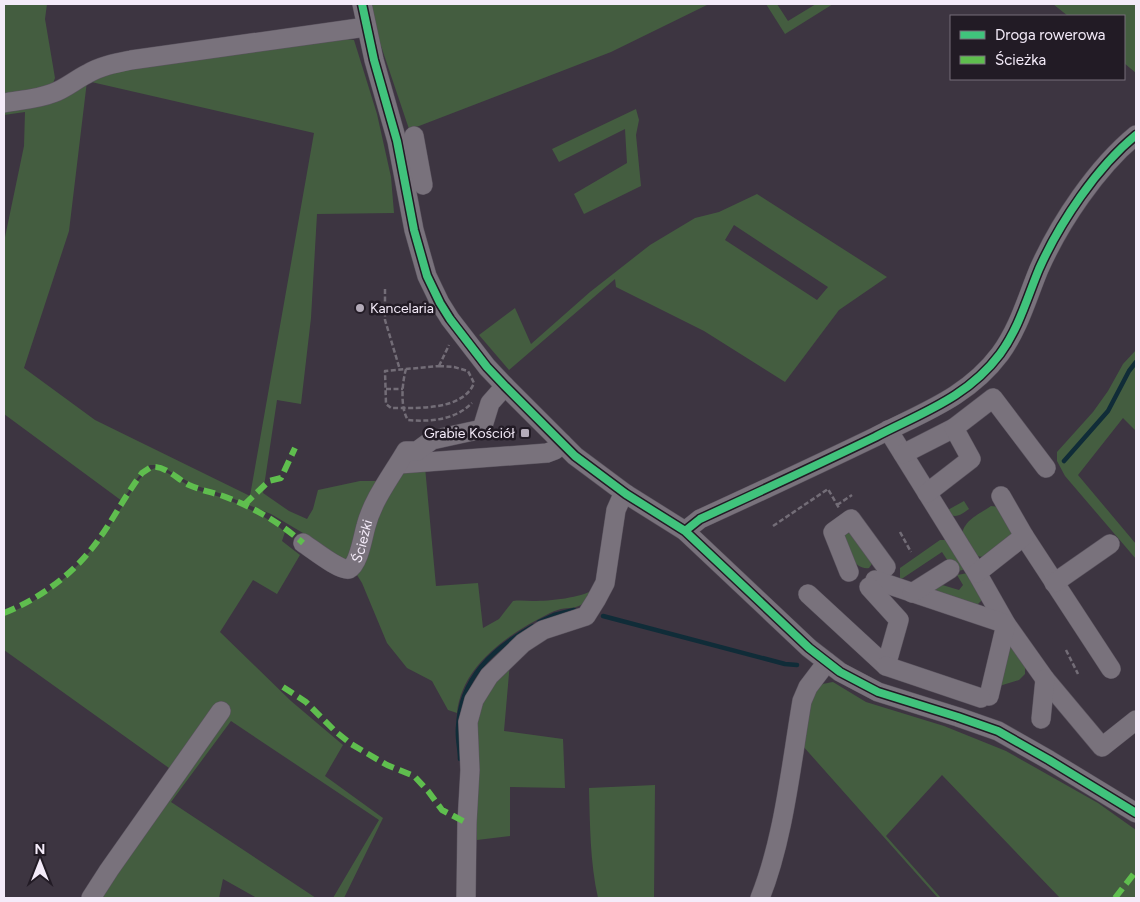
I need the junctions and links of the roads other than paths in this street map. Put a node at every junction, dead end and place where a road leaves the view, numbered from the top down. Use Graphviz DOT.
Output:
graph roads {
  1 [pos="362,4"];
  2 [pos="366,27"];
  3 [pos="4,102"];
  4 [pos="1136,135"];
  5 [pos="414,136"];
  6 [pos="423,184"];
  7 [pos="505,386"];
  8 [pos="954,428"];
  9 [pos="888,430"];
  10 [pos="562,443"];
  11 [pos="903,454"];
  12 [pos="402,458"];
  13 [pos="1046,468"];
  14 [pos="927,493"];
  15 [pos="626,494"];
  16 [pos="1001,496"];
  17 [pos="685,531"];
  18 [pos="1024,536"];
  19 [pos="303,543"];
  20 [pos="1110,544"];
  21 [pos="950,569"];
  22 [pos="849,572"];
  23 [pos="977,572"];
  24 [pos="876,578"];
  25 [pos="1054,582"];
  26 [pos="912,593"];
  27 [pos="808,594"];
  28 [pos="1006,624"];
  29 [pos="827,662"];
  30 [pos="886,666"];
  31 [pos="1112,669"];
  32 [pos="1045,679"];
  33 [pos="221,711"];
  34 [pos="1041,719"];
  35 [pos="1136,720"];
  36 [pos="1136,813"];
  37 [pos="91,898"];
  38 [pos="466,898"];
  39 [pos="760,898"];
  1 -- 2 [label="street"];
  2 -- 3 [label="street"];
  2 -- 7 [label="street"];
  4 -- 9 [label="street"];
  5 -- 6 [label="street"];
  7 -- 10 [label="street"];
  7 -- 12 [label="street"];
  8 -- 11 [label="street"];
  8 -- 13 [label="street"];
  8 -- 14 [label="street"];
  9 -- 11 [label="street"];
  9 -- 17 [label="street"];
  10 -- 12 [label="street"];
  10 -- 15 [label="street"];
  11 -- 14 [label="street"];
  12 -- 19 [label="street, Ścieżki"];
  14 -- 23 [label="street"];
  15 -- 17 [label="street"];
  15 -- 38 [label="street"];
  16 -- 18 [label="street"];
  17 -- 29 [label="street"];
  18 -- 23 [label="street"];
  18 -- 25 [label="street"];
  20 -- 25 [label="street"];
  21 -- 26 [label="street"];
  22 -- 24 [label="street"];
  23 -- 28 [label="street"];
  24 -- 26 [label="street"];
  24 -- 30 [label="street"];
  25 -- 31 [label="street"];
  26 -- 28 [label="street"];
  27 -- 30 [label="street"];
  28 -- 30 [label="street"];
  28 -- 32 [label="street"];
  29 -- 36 [label="street"];
  29 -- 39 [label="street"];
  32 -- 34 [label="street"];
  32 -- 35 [label="street"];
  33 -- 37 [label="street"];
}
